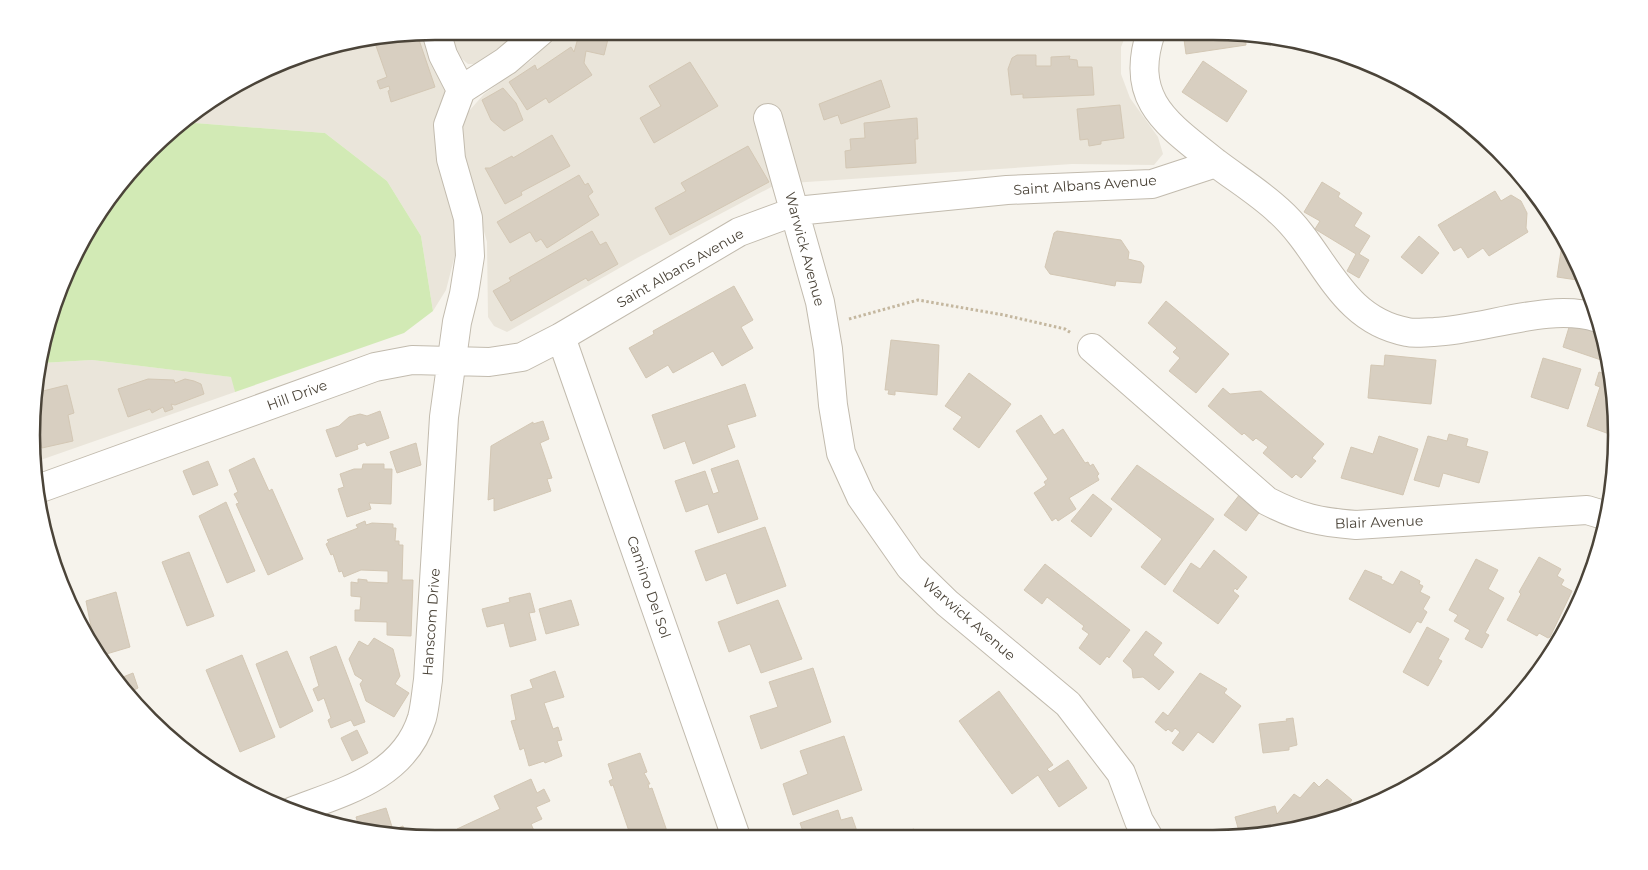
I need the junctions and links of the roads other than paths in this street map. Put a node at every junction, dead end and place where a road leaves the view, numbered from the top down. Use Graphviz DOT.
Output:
graph roads {
  1 [pos="438,40"];
  2 [pos="530,40"];
  3 [pos="1149,40"];
  4 [pos="461,90"];
  5 [pos="768,118"];
  6 [pos="1216,163"];
  7 [pos="796,212"];
  8 [pos="1590,317"];
  9 [pos="561,338"];
  10 [pos="1092,348"];
  11 [pos="453,361"];
  12 [pos="43,487"];
  13 [pos="1600,514"];
  14 [pos="303,807"];
  15 [pos="734,830"];
  16 [pos="1144,830"];
  1 -- 4 [label="street"];
  2 -- 4 [label="street"];
  3 -- 6 [label="street"];
  4 -- 11 [label="street, Hanscom Drive"];
  5 -- 7 [label="street, Warwick Avenue"];
  6 -- 7 [label="street, Saint Albans Avenue"];
  6 -- 8 [label="street"];
  7 -- 9 [label="street, Saint Albans Avenue"];
  7 -- 16 [label="street, Warwick Avenue"];
  9 -- 11 [label="street, Hill Drive"];
  9 -- 15 [label="street, Camino Del Sol"];
  10 -- 13 [label="street, Blair Avenue"];
  11 -- 12 [label="street, Hill Drive"];
  11 -- 14 [label="street, Hanscom Drive"];
}
